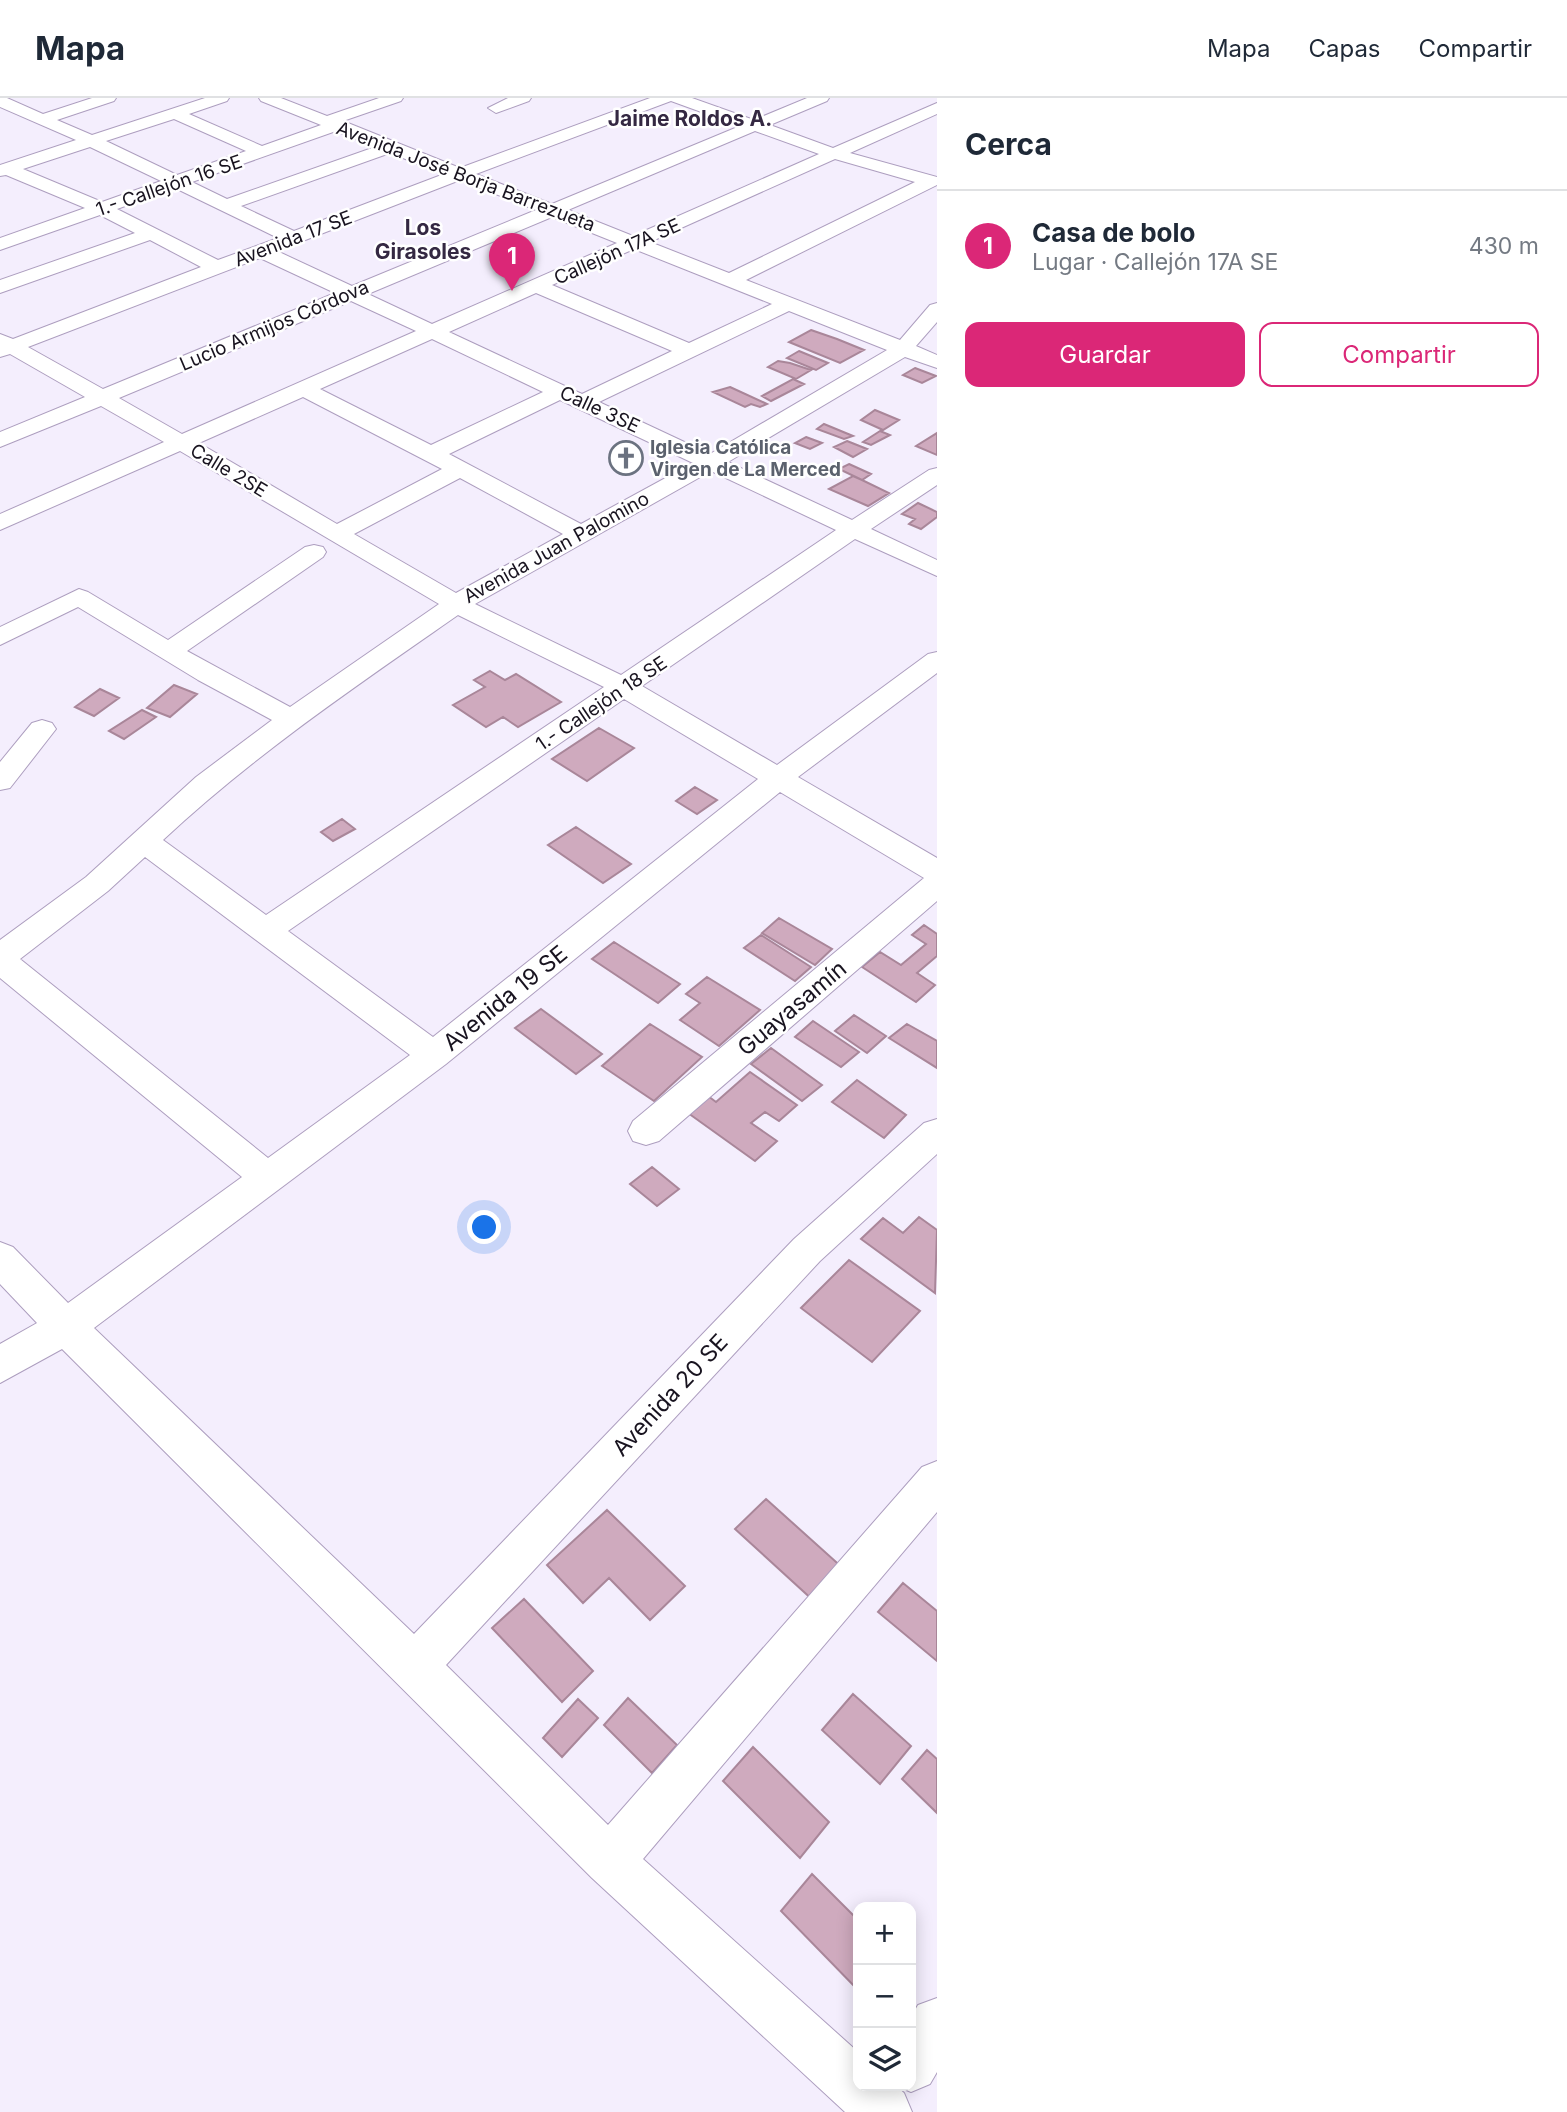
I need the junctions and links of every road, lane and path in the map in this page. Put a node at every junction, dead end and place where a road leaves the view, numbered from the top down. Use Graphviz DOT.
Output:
graph roads {
  1 [pos="108,98"];
  2 [pos="221,98"];
  3 [pos="267,98"];
  4 [pos="395,98"];
  5 [pos="523,98"];
  6 [pos="665,98"];
  7 [pos="677,98"];
  8 [pos="821,98"];
  9 [pos="0,101"];
  10 [pos="928,102"];
  11 [pos="496,108"];
  12 [pos="174,113"];
  13 [pos="783,113"];
  14 [pos="42,119"];
  15 [pos="807,121"];
  16 [pos="332,123"];
  17 [pos="754,125"];
  18 [pos="843,132"];
  19 [pos="867,140"];
  20 [pos="92,141"];
  21 [pos="390,147"];
  22 [pos="262,152"];
  23 [pos="835,153"];
  24 [pos="7,165"];
  25 [pos="460,174"];
  26 [pos="178,181"];
  27 [pos="898,197"];
  28 [pos="924,204"];
  29 [pos="225,206"];
  30 [pos="102,208"];
  31 [pos="553,210"];
  32 [pos="149,234"];
  33 [pos="293,238"];
  34 [pos="636,242"];
  35 [pos="0,244"];
  36 [pos="261,251"];
  37 [pos="216,267"];
  38 [pos="729,281"];
  39 [pos="537,286"];
  40 [pos="0,287"];
  41 [pos="350,292"];
  42 [pos="788,304"];
  43 [pos="937,309"];
  44 [pos="437,331"];
  45 [pos="4,346"];
  46 [pos="903,349"];
  47 [pos="689,351"];
  48 [pos="937,362"];
  49 [pos="304,389"];
  50 [pos="561,391"];
  51 [pos="99,398"];
  52 [pos="584,401"];
  53 [pos="0,440"];
  54 [pos="182,443"];
  55 [pos="431,454"];
  56 [pos="712,461"];
  57 [pos="460,468"];
  58 [pos="937,475"];
  59 [pos="0,523"];
  60 [pos="854,529"];
  61 [pos="579,533"];
  62 [pos="336,534"];
  63 [pos="314,552"];
  64 [pos="937,569"];
  65 [pos="456,604"];
  66 [pos="0,637"];
  67 [pos="169,651"];
  68 [pos="937,660"];
  69 [pos="624,687"];
  70 [pos="291,719"];
  71 [pos="42,729"];
  72 [pos="778,778"];
  73 [pos="0,781"];
  74 [pos="144,841"];
  75 [pos="937,872"];
  76 [pos="937,884"];
  77 [pos="266,931"];
  78 [pos="0,958"];
  79 [pos="434,1055"];
  80 [pos="646,1131"];
  81 [pos="937,1133"];
  82 [pos="268,1178"];
  83 [pos="0,1258"];
  84 [pos="65,1327"];
  85 [pos="0,1365"];
  86 [pos="937,1481"];
  87 [pos="414,1666"];
  88 [pos="608,1861"];
  89 [pos="937,2024"];
  90 [pos="916,2057"];
  91 [pos="886,2105"];
  1 -- 14 [label="street"];
  2 -- 12 [label="street"];
  3 -- 16 [label="street, Avenida José Borja Barrezueta"];
  4 -- 16 [label="street, 1.- Callejón 16 SE"];
  5 -- 11 [label="street"];
  6 -- 25 [label="street, Avenida 17 SE"];
  7 -- 17 [label="street"];
  8 -- 13 [label="street, Lucio Armijos Córdova"];
  9 -- 14 [label="street"];
  10 -- 19 [label="street, Callejón 17A SE"];
  12 -- 20 [label="street"];
  12 -- 22 [label="street"];
  13 -- 15 [label="street"];
  13 -- 17 [label="street, Lucio Armijos Córdova"];
  14 -- 20 [label="street"];
  16 -- 21 [label="street, Avenida José Borja Barrezueta"];
  16 -- 22 [label="street, 1.- Callejón 16 SE"];
  17 -- 23 [label="street"];
  17 -- 31 [label="street, Lucio Armijos Córdova"];
  18 -- 19 [label="street"];
  19 -- 23 [label="street, Callejón 17A SE"];
  20 -- 24 [label="street"];
  20 -- 26 [label="street"];
  21 -- 25 [label="street, Avenida José Borja Barrezueta"];
  21 -- 29 [label="street"];
  22 -- 26 [label="street, 1.- Callejón 16 SE"];
  23 -- 27 [label="street"];
  23 -- 34 [label="street, Callejón 17A SE"];
  24 -- 30 [label="street"];
  25 -- 31 [label="street, Avenida José Borja Barrezueta"];
  25 -- 33 [label="street, Avenida 17 SE"];
  26 -- 29 [label="street"];
  26 -- 30 [label="street, 1.- Callejón 16 SE"];
  27 -- 28 [label="street"];
  27 -- 38 [label="street"];
  29 -- 33 [label="street"];
  30 -- 32 [label="street"];
  30 -- 35 [label="street, 1.- Callejón 16 SE"];
  31 -- 34 [label="street, Avenida José Borja Barrezueta"];
  31 -- 41 [label="street, Lucio Armijos Córdova"];
  32 -- 37 [label="street"];
  32 -- 40 [label="street"];
  33 -- 36 [label="street, Avenida 17 SE"];
  34 -- 38 [label="street, Avenida José Borja Barrezueta"];
  34 -- 39 [label="street, Callejón 17A SE"];
  36 -- 37 [label="street, Avenida 17 SE"];
  36 -- 41 [label="street, Calle 3SE"];
  37 -- 45 [label="street, Avenida 17 SE"];
  38 -- 42 [label="street, Avenida José Borja Barrezueta"];
  39 -- 44 [label="street, Callejón 17A SE"];
  39 -- 47 [label="street"];
  41 -- 44 [label="street, Calle 3SE"];
  41 -- 51 [label="street, Lucio Armijos Córdova"];
  42 -- 46 [label="street, Avenida José Borja Barrezueta"];
  42 -- 47 [label="street"];
  43 -- 46 [label="street, Avenida Juan Palomino"];
  44 -- 49 [label="street, Callejón 17A SE"];
  44 -- 50 [label="street, Calle 3SE"];
  45 -- 51 [label="street, Calle 2SE"];
  46 -- 48 [label="street, Avenida José Borja Barrezueta"];
  46 -- 56 [label="street, Avenida Juan Palomino"];
  47 -- 52 [label="street"];
  49 -- 54 [label="street, Callejón 17A SE"];
  49 -- 55 [label="street"];
  50 -- 52 [label="street, Calle 3SE"];
  50 -- 55 [label="street"];
  51 -- 53 [label="street, Lucio Armijos Córdova"];
  51 -- 54 [label="street, Calle 2SE"];
  52 -- 56 [label="street, Calle 3SE"];
  54 -- 59 [label="street, Callejón 17A SE"];
  54 -- 62 [label="street, Calle 2SE"];
  55 -- 57 [label="street"];
  56 -- 60 [label="street, Calle 3SE"];
  56 -- 61 [label="street, Avenida Juan Palomino"];
  57 -- 61 [label="street"];
  57 -- 62 [label="street"];
  58 -- 60 [label="street, 1.- Callejón 18 SE"];
  60 -- 64 [label="street, Calle 3SE"];
  60 -- 69 [label="street, 1.- Callejón 18 SE"];
  61 -- 65 [label="street, Avenida Juan Palomino"];
  62 -- 65 [label="street, Calle 2SE"];
  63 -- 67 [label="street"];
  65 -- 69 [label="street, Calle 2SE"];
  65 -- 70 [label="street, Avenida Juan Palomino"];
  66 -- 67 [label="street"];
  67 -- 70 [label="street"];
  68 -- 72 [label="street, Avenida 19 SE"];
  69 -- 72 [label="street, Calle 2SE"];
  69 -- 77 [label="street, 1.- Callejón 18 SE"];
  70 -- 74 [label="street, Avenida Juan Palomino"];
  71 -- 73 [label="street"];
  72 -- 75 [label="street, Calle 2SE"];
  72 -- 79 [label="street, Avenida 19 SE"];
  74 -- 77 [label="street"];
  74 -- 78 [label="street, Avenida Juan Palomino"];
  76 -- 80 [label="street, Guayasamín"];
  77 -- 79 [label="street"];
  78 -- 82 [label="street"];
  79 -- 82 [label="street, Avenida 19 SE"];
  81 -- 87 [label="street, Avenida 20 SE"];
  82 -- 84 [label="street, Avenida 19 SE"];
  83 -- 84 [label="street"];
  84 -- 85 [label="street, Avenida 19 SE"];
  84 -- 87 [label="street"];
  86 -- 88 [label="street"];
  87 -- 88 [label="street"];
  88 -- 91 [label="street"];
  89 -- 90 [label="street"];
}
